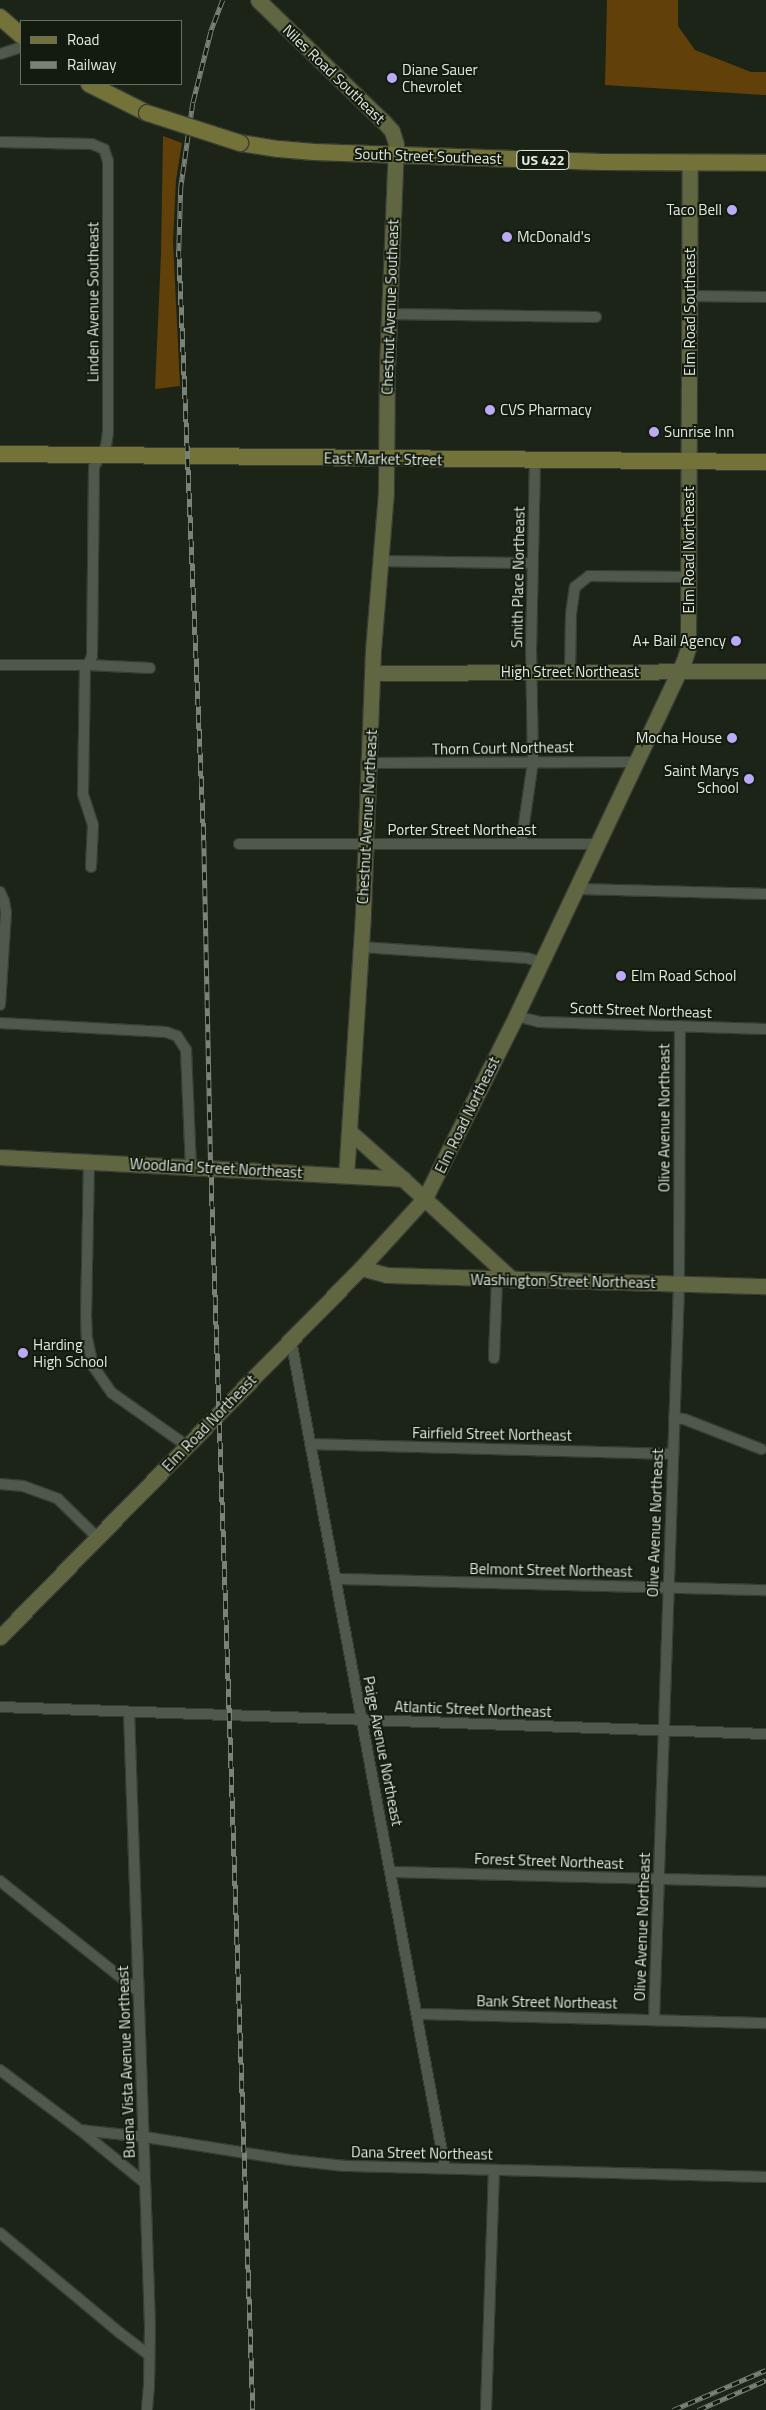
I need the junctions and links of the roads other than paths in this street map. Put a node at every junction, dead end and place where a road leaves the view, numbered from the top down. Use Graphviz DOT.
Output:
graph roads {
  1 [pos="258,0"];
  2 [pos="0,17"];
  3 [pos="20,34"];
  4 [pos="20,48"];
  5 [pos="0,54"];
  6 [pos="91,85"];
  7 [pos="0,142"];
  8 [pos="396,155"];
  9 [pos="690,163"];
  10 [pos="766,163"];
  11 [pos="690,296"];
  12 [pos="766,297"];
  13 [pos="390,314"];
  14 [pos="596,317"];
  15 [pos="0,454"];
  16 [pos="101,455"];
  17 [pos="386,459"];
  18 [pos="535,460"];
  19 [pos="689,461"];
  20 [pos="766,462"];
  21 [pos="382,561"];
  22 [pos="533,563"];
  23 [pos="688,576"];
  24 [pos="0,665"];
  25 [pos="88,665"];
  26 [pos="150,668"];
  27 [pos="766,671"];
  28 [pos="533,672"];
  29 [pos="570,672"];
  30 [pos="677,672"];
  31 [pos="373,673"];
  32 [pos="533,762"];
  33 [pos="635,762"];
  34 [pos="370,763"];
  35 [pos="239,844"];
  36 [pos="521,844"];
  37 [pos="596,844"];
  38 [pos="366,845"];
  39 [pos="91,867"];
  40 [pos="575,889"];
  41 [pos="0,892"];
  42 [pos="766,894"];
  43 [pos="361,947"];
  44 [pos="541,962"];
  45 [pos="0,1005"];
  46 [pos="516,1016"];
  47 [pos="0,1023"];
  48 [pos="680,1026"];
  49 [pos="766,1029"];
  50 [pos="349,1131"];
  51 [pos="0,1157"];
  52 [pos="89,1162"];
  53 [pos="191,1168"];
  54 [pos="346,1174"];
  55 [pos="402,1179"];
  56 [pos="425,1198"];
  57 [pos="361,1268"];
  58 [pos="497,1280"];
  59 [pos="513,1280"];
  60 [pos="678,1284"];
  61 [pos="766,1286"];
  62 [pos="291,1340"];
  63 [pos="494,1358"];
  64 [pos="674,1418"];
  65 [pos="310,1444"];
  66 [pos="187,1446"];
  67 [pos="761,1449"];
  68 [pos="672,1454"];
  69 [pos="0,1484"];
  70 [pos="98,1538"];
  71 [pos="336,1579"];
  72 [pos="668,1588"];
  73 [pos="766,1590"];
  74 [pos="0,1637"];
  75 [pos="0,1707"];
  76 [pos="129,1712"];
  77 [pos="362,1720"];
  78 [pos="664,1730"];
  79 [pos="766,1734"];
  80 [pos="390,1872"];
  81 [pos="659,1879"];
  82 [pos="0,1881"];
  83 [pos="766,1882"];
  84 [pos="138,1991"];
  85 [pos="417,2014"];
  86 [pos="654,2020"];
  87 [pos="766,2023"];
  88 [pos="0,2070"];
  89 [pos="80,2130"];
  90 [pos="145,2138"];
  91 [pos="446,2168"];
  92 [pos="494,2170"];
  93 [pos="766,2177"];
  94 [pos="145,2183"];
  95 [pos="0,2233"];
  96 [pos="149,2355"];
  97 [pos="146,2410"];
  98 [pos="486,2410"];
  1 -- 8 [label="street, Niles Road Southeast"];
  2 -- 3 [label="main road"];
  4 -- 5 [label="street"];
  6 -- 8 [label="main road, South Street Southeast / US 422, bridge"];
  7 -- 16 [label="street, Linden Avenue Southeast"];
  8 -- 9 [label="main road, South Street Southeast / US 422"];
  8 -- 13 [label="street, Chestnut Avenue Southeast"];
  9 -- 10 [label="main road, South Street Southeast / US 422"];
  9 -- 11 [label="street, Elm Road Southeast"];
  11 -- 12 [label="street"];
  11 -- 19 [label="street, Elm Road Southeast"];
  13 -- 14 [label="street"];
  13 -- 17 [label="street, Chestnut Avenue Southeast"];
  15 -- 16 [label="main road, East Market Street"];
  16 -- 17 [label="main road, East Market Street"];
  16 -- 25 [label="street, Linden Avenue Southeast"];
  17 -- 18 [label="main road, East Market Street"];
  17 -- 21 [label="street, Chestnut Avenue Northeast"];
  18 -- 19 [label="main road, East Market Street"];
  18 -- 22 [label="street, Smith Place Northeast"];
  19 -- 20 [label="main road, East Market Street"];
  19 -- 23 [label="street, Elm Road Northeast"];
  21 -- 22 [label="street"];
  21 -- 31 [label="street, Chestnut Avenue Northeast"];
  22 -- 28 [label="street, Smith Place Northeast"];
  23 -- 29 [label="street"];
  23 -- 30 [label="street, Elm Road Northeast"];
  24 -- 25 [label="street"];
  25 -- 26 [label="street"];
  25 -- 39 [label="street, Linden Avenue Southeast"];
  27 -- 30 [label="street, High Street Northeast"];
  28 -- 29 [label="street, High Street Northeast"];
  28 -- 31 [label="street, High Street Northeast"];
  28 -- 32 [label="street, Smith Place Northeast"];
  29 -- 30 [label="street, High Street Northeast"];
  30 -- 33 [label="street, Elm Road Northeast"];
  31 -- 34 [label="street, Chestnut Avenue Northeast"];
  32 -- 33 [label="street, Thorn Court Northeast"];
  32 -- 34 [label="street, Thorn Court Northeast"];
  32 -- 36 [label="street, Smith Place Northeast"];
  33 -- 37 [label="street, Elm Road Northeast"];
  34 -- 38 [label="street, Chestnut Avenue Northeast"];
  35 -- 38 [label="street, Porter Street Northeast"];
  36 -- 37 [label="street, Porter Street Northeast"];
  36 -- 38 [label="street, Porter Street Northeast"];
  37 -- 40 [label="street, Elm Road Northeast"];
  38 -- 43 [label="street, Chestnut Avenue Northeast"];
  40 -- 42 [label="street"];
  40 -- 44 [label="street, Elm Road Northeast"];
  41 -- 45 [label="street"];
  43 -- 44 [label="street"];
  43 -- 50 [label="street, Chestnut Avenue Northeast"];
  44 -- 46 [label="street, Elm Road Northeast"];
  46 -- 48 [label="street, Scott Street Northeast"];
  46 -- 56 [label="street, Elm Road Northeast"];
  47 -- 53 [label="street"];
  48 -- 49 [label="street, Scott Street Northeast"];
  48 -- 60 [label="street, Olive Avenue Northeast"];
  50 -- 54 [label="street, Chestnut Avenue Northeast"];
  50 -- 55 [label="street"];
  51 -- 52 [label="street, Woodland Street Northeast"];
  52 -- 53 [label="street, Woodland Street Northeast"];
  52 -- 66 [label="street"];
  53 -- 54 [label="street, Woodland Street Northeast"];
  54 -- 55 [label="street, Woodland Street Northeast"];
  55 -- 56 [label="street"];
  56 -- 57 [label="street, Elm Road Northeast"];
  56 -- 59 [label="street"];
  57 -- 58 [label="street, Washington Street Northeast"];
  57 -- 62 [label="street, Elm Road Northeast"];
  58 -- 59 [label="street, Washington Street Northeast"];
  58 -- 63 [label="street"];
  59 -- 60 [label="street, Washington Street Northeast"];
  60 -- 61 [label="street, Washington Street Northeast"];
  60 -- 64 [label="street, Olive Avenue Northeast"];
  62 -- 65 [label="street, Paige Avenue Northeast"];
  62 -- 66 [label="street, Elm Road Northeast"];
  64 -- 67 [label="street"];
  64 -- 68 [label="street, Olive Avenue Northeast"];
  65 -- 68 [label="street, Fairfield Street Northeast"];
  65 -- 71 [label="street, Paige Avenue Northeast"];
  66 -- 70 [label="street, Elm Road Northeast"];
  68 -- 72 [label="street, Olive Avenue Northeast"];
  69 -- 70 [label="street"];
  70 -- 74 [label="street, Elm Road Northeast"];
  71 -- 72 [label="street, Belmont Street Northeast"];
  71 -- 77 [label="street, Paige Avenue Northeast"];
  72 -- 73 [label="street, Belmont Street Northeast"];
  72 -- 78 [label="street, Olive Avenue Northeast"];
  75 -- 76 [label="street, Atlantic Street Northeast"];
  76 -- 77 [label="street, Atlantic Street Northeast"];
  76 -- 84 [label="street, Buena Vista Avenue Northeast"];
  77 -- 78 [label="street, Atlantic Street Northeast"];
  77 -- 80 [label="street, Paige Avenue Northeast"];
  78 -- 79 [label="street, Atlantic Street Northeast"];
  78 -- 81 [label="street, Olive Avenue Northeast"];
  80 -- 81 [label="street, Forest Street Northeast"];
  80 -- 85 [label="street, Paige Avenue Northeast"];
  81 -- 83 [label="street, Forest Street Northeast"];
  81 -- 86 [label="street, Olive Avenue Northeast"];
  82 -- 84 [label="street"];
  84 -- 90 [label="street, Buena Vista Avenue Northeast"];
  85 -- 86 [label="street, Bank Street Northeast"];
  85 -- 91 [label="street, Paige Avenue Northeast"];
  86 -- 87 [label="street, Bank Street Northeast"];
  88 -- 89 [label="street, Dana Street Northeast"];
  89 -- 90 [label="street, Dana Street Northeast"];
  89 -- 94 [label="street, Dana Street Northeast"];
  90 -- 91 [label="street, Dana Street Northeast"];
  90 -- 94 [label="street, Buena Vista Avenue Northeast"];
  91 -- 92 [label="street, Dana Street Northeast"];
  92 -- 93 [label="street, Dana Street Northeast"];
  92 -- 98 [label="street"];
  94 -- 96 [label="street, Buena Vista Avenue Northeast"];
  95 -- 96 [label="street"];
  96 -- 97 [label="street, Buena Vista Avenue Northeast"];
}
